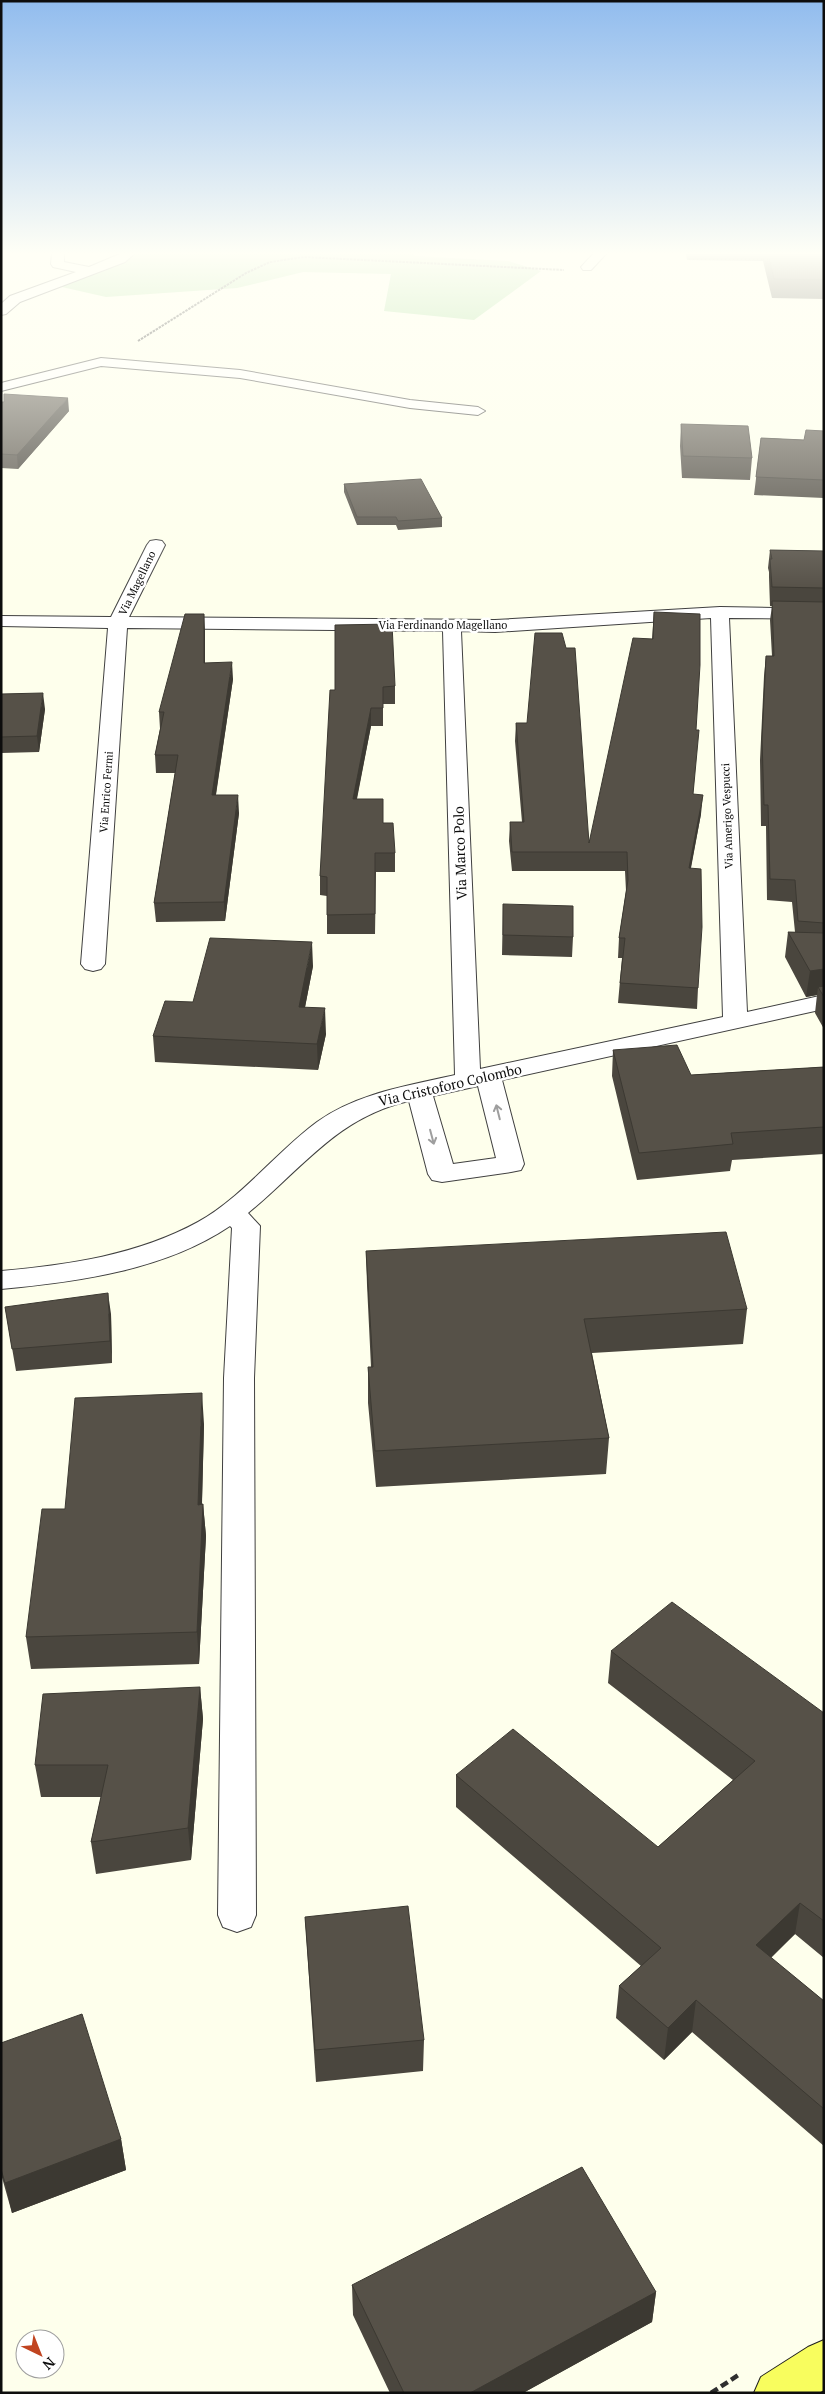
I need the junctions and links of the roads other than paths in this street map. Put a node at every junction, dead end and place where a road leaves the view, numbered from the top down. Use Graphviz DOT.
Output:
graph roads {
  1 [pos="87,366"];
  2 [pos="144,366"];
  3 [pos="1,388"];
  4 [pos="478,411"];
  5 [pos="156,545"];
  6 [pos="720,612"];
  7 [pos="824,614"];
  8 [pos="1,621"];
  9 [pos="118,621"];
  10 [pos="452,626"];
  11 [pos="93,964"];
  12 [pos="824,1002"];
  13 [pos="735,1020"];
  14 [pos="478,1077"];
  15 [pos="419,1090"];
  16 [pos="232,1213"];
  17 [pos="1,1280"];
  18 [pos="237,1914"];
  19 [pos="824,2363"];
  20 [pos="777,2393"];
  1 -- 3 [label="street"];
  2 -- 4 [label="street"];
  5 -- 9 [label="street, Via Magellano"];
  6 -- 7 [label="street, Via Ferdinando Magellano"];
  6 -- 10 [label="street, Via Ferdinando Magellano"];
  6 -- 13 [label="street, Via Amerigo Vespucci"];
  8 -- 9 [label="street, Via Ferdinando Magellano"];
  9 -- 10 [label="street, Via Ferdinando Magellano"];
  9 -- 11 [label="street, Via Enrico Fermi"];
  10 -- 14 [label="street, Via Marco Polo"];
  12 -- 13 [label="street, Via Cristoforo Colombo"];
  13 -- 14 [label="street, Via Cristoforo Colombo"];
  14 -- 15 [label="street, Via Cristoforo Colombo"];
  15 -- 14 [label="street, Via Marco Polo, one-way"];
  15 -- 16 [label="street, Via Cristoforo Colombo"];
  16 -- 17 [label="street, Via Cristoforo Colombo"];
  16 -- 18 [label="street"];
  19 -- 20 [label="main road"];
}
